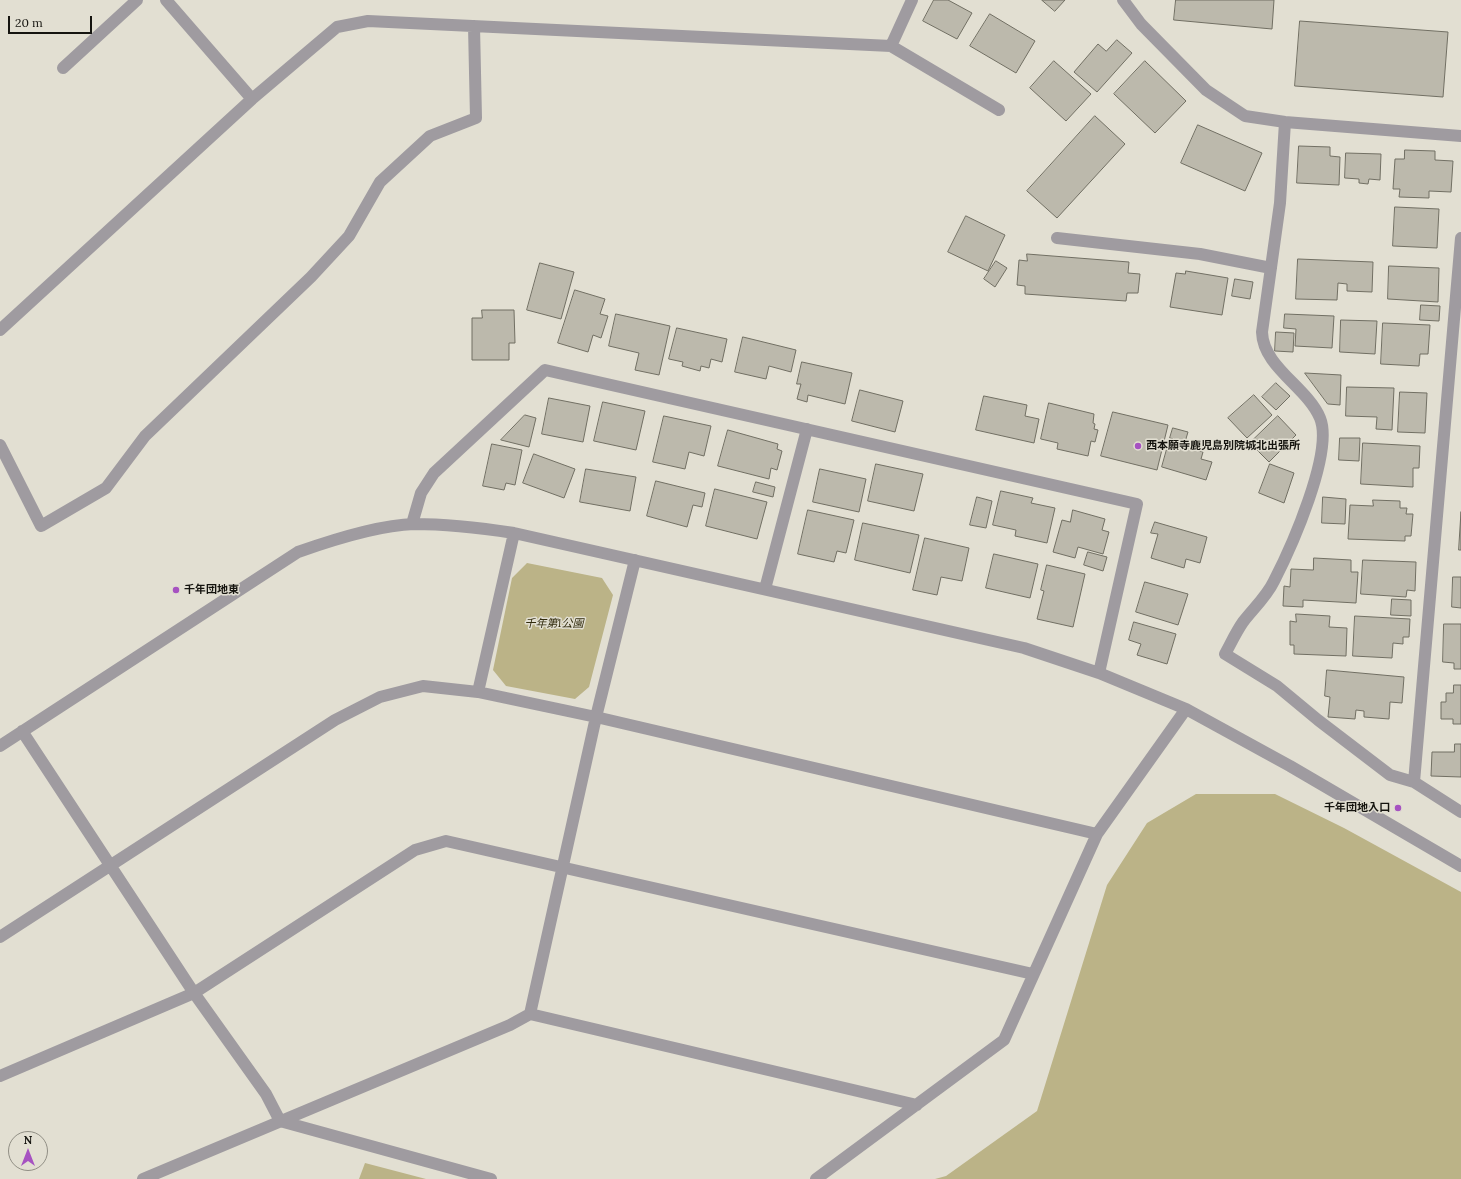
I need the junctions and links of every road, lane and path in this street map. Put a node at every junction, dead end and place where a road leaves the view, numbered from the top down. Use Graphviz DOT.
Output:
graph roads {
  1 [pos="137,0"];
  2 [pos="166,0"];
  3 [pos="912,0"];
  4 [pos="1123,0"];
  5 [pos="474,26"];
  6 [pos="891,46"];
  7 [pos="63,68"];
  8 [pos="252,99"];
  9 [pos="999,110"];
  10 [pos="1285,122"];
  11 [pos="1461,136"];
  12 [pos="1057,238"];
  13 [pos="1461,238"];
  14 [pos="1271,268"];
  15 [pos="0,330"];
  16 [pos="807,429"];
  17 [pos="0,445"];
  18 [pos="412,524"];
  19 [pos="514,533"];
  20 [pos="635,560"];
  21 [pos="765,589"];
  22 [pos="1099,672"];
  23 [pos="478,692"];
  24 [pos="1186,709"];
  25 [pos="596,716"];
  26 [pos="22,731"];
  27 [pos="0,746"];
  28 [pos="1414,782"];
  29 [pos="1461,812"];
  30 [pos="1097,834"];
  31 [pos="111,866"];
  32 [pos="1461,866"];
  33 [pos="564,869"];
  34 [pos="0,937"];
  35 [pos="1033,974"];
  36 [pos="194,993"];
  37 [pos="530,1014"];
  38 [pos="0,1076"];
  39 [pos="917,1106"];
  40 [pos="280,1121"];
  41 [pos="143,1179"];
  42 [pos="490,1179"];
  43 [pos="816,1179"];
  1 -- 7 [label="street"];
  2 -- 8 [label="street"];
  3 -- 6 [label="street"];
  4 -- 10 [label="street"];
  5 -- 6 [label="street"];
  5 -- 8 [label="street"];
  5 -- 17 [label="street"];
  6 -- 9 [label="street"];
  8 -- 15 [label="street"];
  10 -- 11 [label="street"];
  10 -- 14 [label="street"];
  12 -- 14 [label="street"];
  13 -- 28 [label="street"];
  14 -- 28 [label="street"];
  16 -- 18 [label="street"];
  16 -- 21 [label="street"];
  16 -- 22 [label="street"];
  18 -- 19 [label="street"];
  18 -- 26 [label="street"];
  19 -- 20 [label="street"];
  19 -- 23 [label="street"];
  20 -- 21 [label="street"];
  20 -- 25 [label="street"];
  21 -- 22 [label="street"];
  22 -- 24 [label="street"];
  23 -- 25 [label="street"];
  23 -- 31 [label="street"];
  24 -- 30 [label="street"];
  24 -- 32 [label="street"];
  25 -- 30 [label="street"];
  25 -- 33 [label="street"];
  26 -- 27 [label="street"];
  26 -- 31 [label="street"];
  28 -- 29 [label="street"];
  30 -- 35 [label="street"];
  31 -- 34 [label="street"];
  31 -- 36 [label="street"];
  33 -- 35 [label="street"];
  33 -- 36 [label="street"];
  33 -- 37 [label="street"];
  35 -- 39 [label="street"];
  36 -- 38 [label="street"];
  36 -- 40 [label="street"];
  37 -- 39 [label="street"];
  37 -- 40 [label="street"];
  39 -- 43 [label="street"];
  40 -- 41 [label="street"];
  40 -- 42 [label="street"];
}
